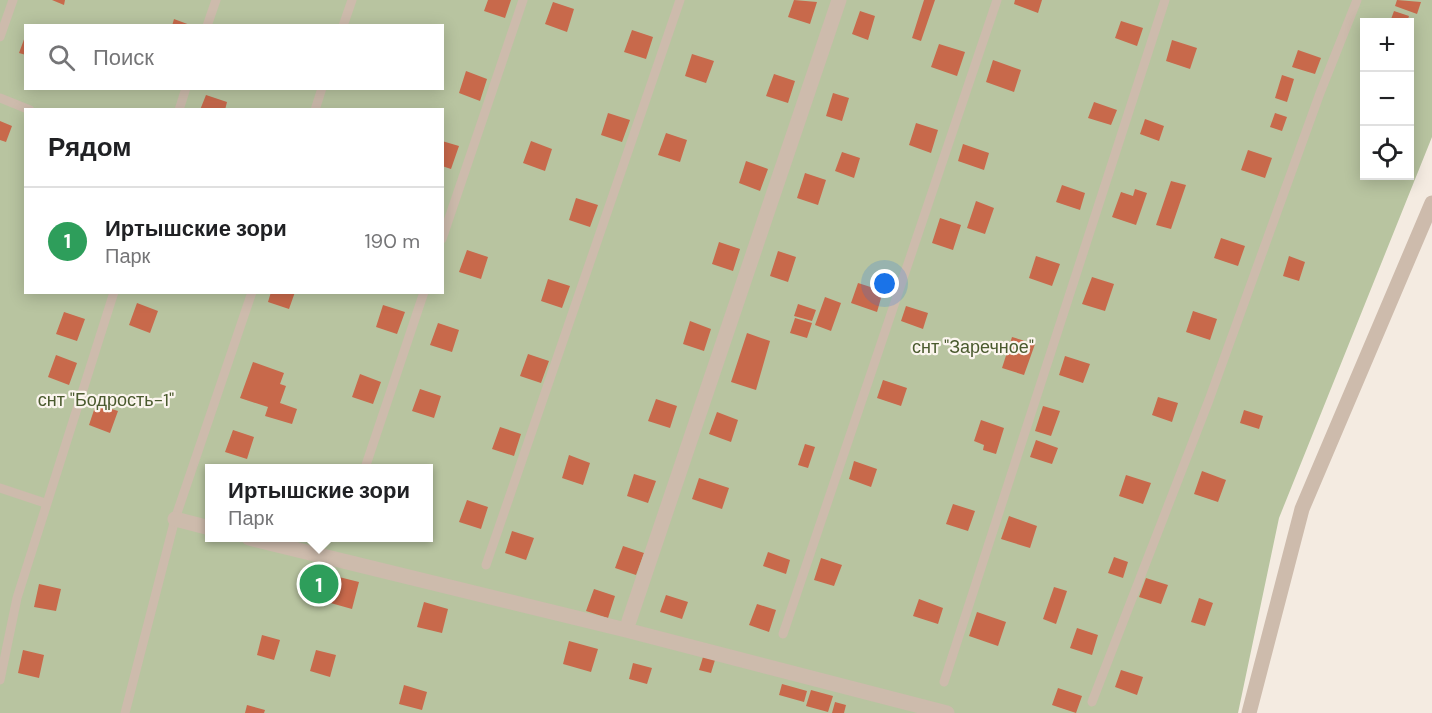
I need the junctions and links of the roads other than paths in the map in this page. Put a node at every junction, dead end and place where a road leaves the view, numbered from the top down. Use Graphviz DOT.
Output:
graph roads {
  1 [pos="13,0"];
  2 [pos="216,0"];
  3 [pos="352,0"];
  4 [pos="523,0"];
  5 [pos="680,0"];
  6 [pos="839,0"];
  7 [pos="997,0"];
  8 [pos="1165,0"];
  9 [pos="1357,0"];
  10 [pos="208,24"];
  11 [pos="344,24"];
  12 [pos="0,37"];
  13 [pos="185,90"];
  14 [pos="321,90"];
  15 [pos="0,98"];
  16 [pos="25,108"];
  17 [pos="180,108"];
  18 [pos="316,108"];
  19 [pos="1432,203"];
  20 [pos="444,233"];
  21 [pos="113,294"];
  22 [pos="251,294"];
  23 [pos="423,294"];
  24 [pos="366,464"];
  25 [pos="0,488"];
  26 [pos="45,503"];
  27 [pos="175,519"];
  28 [pos="205,527"];
  29 [pos="269,542"];
  30 [pos="486,565"];
  31 [pos="629,621"];
  32 [pos="783,634"];
  33 [pos="0,680"];
  34 [pos="944,682"];
  35 [pos="1092,702"];
  36 [pos="125,713"];
  37 [pos="947,713"];
  38 [pos="1249,713"];
  1 -- 12 [label="lane"];
  2 -- 10 [label="lane"];
  3 -- 11 [label="lane"];
  4 -- 20 [label="lane"];
  5 -- 30 [label="lane"];
  6 -- 31 [label="street"];
  7 -- 32 [label="lane"];
  8 -- 34 [label="lane"];
  9 -- 35 [label="lane"];
  13 -- 17 [label="lane"];
  14 -- 18 [label="lane"];
  15 -- 16 [label="lane"];
  19 -- 38 [label="street"];
  21 -- 26 [label="lane"];
  22 -- 27 [label="lane"];
  23 -- 24 [label="lane"];
  25 -- 26 [label="lane"];
  26 -- 33 [label="lane"];
  27 -- 28 [label="street"];
  27 -- 36 [label="lane"];
  29 -- 37 [label="street"];
}
